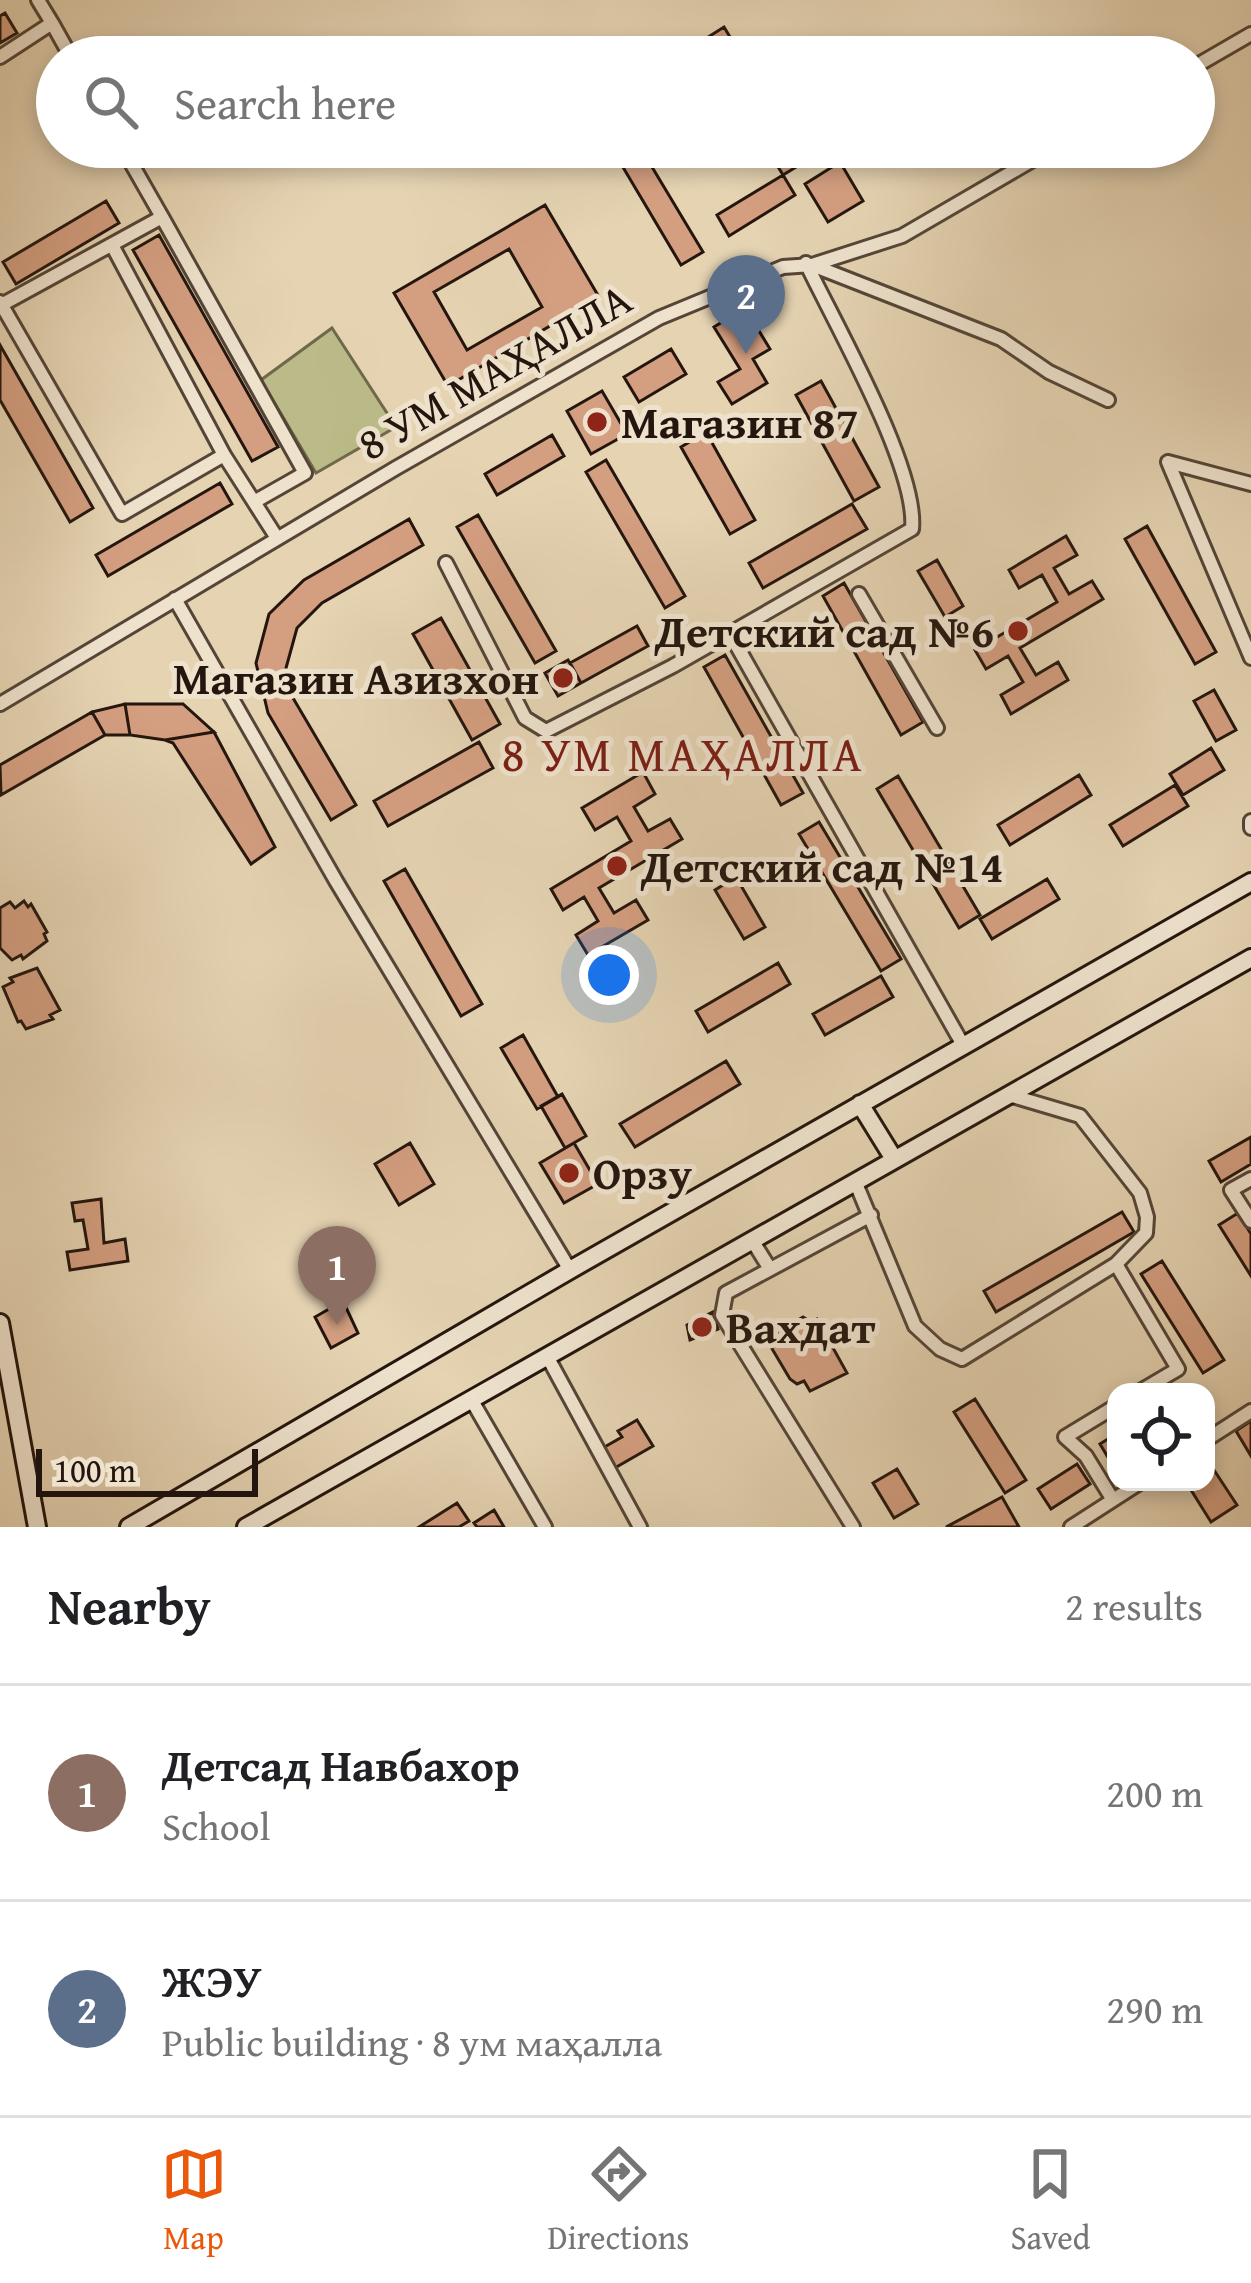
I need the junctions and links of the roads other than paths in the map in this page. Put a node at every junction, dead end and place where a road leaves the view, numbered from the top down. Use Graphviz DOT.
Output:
graph roads {
  1 [pos="38,0"];
  2 [pos="52,23"];
  3 [pos="1251,34"];
  4 [pos="59,36"];
  5 [pos="1215,55"];
  6 [pos="0,57"];
  7 [pos="134,168"];
  8 [pos="1019,168"];
  9 [pos="162,217"];
  10 [pos="112,245"];
  11 [pos="809,264"];
  12 [pos="2,303"];
  13 [pos="1049,372"];
  14 [pos="224,455"];
  15 [pos="1251,484"];
  16 [pos="254,502"];
  17 [pos="277,538"];
  18 [pos="446,563"];
  19 [pos="859,594"];
  20 [pos="175,599"];
  21 [pos="729,632"];
  22 [pos="1251,658"];
  23 [pos="0,704"];
  24 [pos="937,728"];
  25 [pos="1251,882"];
  26 [pos="1251,958"];
  27 [pos="963,1045"];
  28 [pos="1007,1094"];
  29 [pos="860,1104"];
  30 [pos="893,1159"];
  31 [pos="1251,1179"];
  32 [pos="855,1181"];
  33 [pos="871,1215"];
  34 [pos="1251,1221"];
  35 [pos="752,1240"];
  36 [pos="1116,1264"];
  37 [pos="770,1269"];
  38 [pos="569,1270"];
  39 [pos="0,1323"];
  40 [pos="547,1356"];
  41 [pos="1154,1383"];
  42 [pos="471,1399"];
  43 [pos="1107,1411"];
  44 [pos="1251,1411"];
  45 [pos="1215,1434"];
  46 [pos="1107,1491"];
  47 [pos="1107,1491"];
  48 [pos="1127,1491"];
  49 [pos="1113,1500"];
  50 [pos="37,1527"];
  51 [pos="129,1527"];
  52 [pos="246,1527"];
  53 [pos="544,1527"];
  54 [pos="640,1527"];
  55 [pos="853,1527"];
  56 [pos="1071,1527"];
  1 -- 2 [label="street"];
  2 -- 4 [label="street"];
  2 -- 6 [label="street"];
  3 -- 5 [label="street"];
  7 -- 9 [label="street"];
  8 -- 11 [label="street, 8 УМ МАҲАЛЛА"];
  9 -- 10 [label="street"];
  9 -- 16 [label="street"];
  10 -- 12 [label="street"];
  10 -- 14 [label="street"];
  11 -- 13 [label="street"];
  11 -- 17 [label="street, 8 УМ МАҲАЛЛА"];
  11 -- 21 [label="street"];
  12 -- 14 [label="street"];
  14 -- 16 [label="street"];
  15 -- 22 [label="street"];
  16 -- 17 [label="street"];
  17 -- 20 [label="street, 8 УМ МАҲАЛЛА"];
  18 -- 21 [label="street"];
  19 -- 24 [label="street"];
  20 -- 23 [label="street, 8 УМ МАҲАЛЛА"];
  20 -- 38 [label="street"];
  21 -- 27 [label="street"];
  25 -- 27 [label="street"];
  26 -- 28 [label="street"];
  27 -- 29 [label="street"];
  28 -- 30 [label="street"];
  28 -- 36 [label="street"];
  29 -- 30 [label="street"];
  29 -- 38 [label="street"];
  30 -- 32 [label="street"];
  31 -- 34 [label="street"];
  32 -- 33 [label="street"];
  32 -- 35 [label="street"];
  33 -- 36 [label="street"];
  33 -- 37 [label="street"];
  35 -- 37 [label="street"];
  35 -- 40 [label="street"];
  36 -- 41 [label="street"];
  37 -- 55 [label="street"];
  38 -- 51 [label="street"];
  39 -- 50 [label="street"];
  40 -- 42 [label="street"];
  40 -- 54 [label="street"];
  42 -- 52 [label="street"];
  42 -- 53 [label="street"];
  43 -- 46 [label="street"];
  44 -- 45 [label="street"];
  47 -- 49 [label="street"];
  48 -- 49 [label="street"];
  49 -- 56 [label="street"];
}
